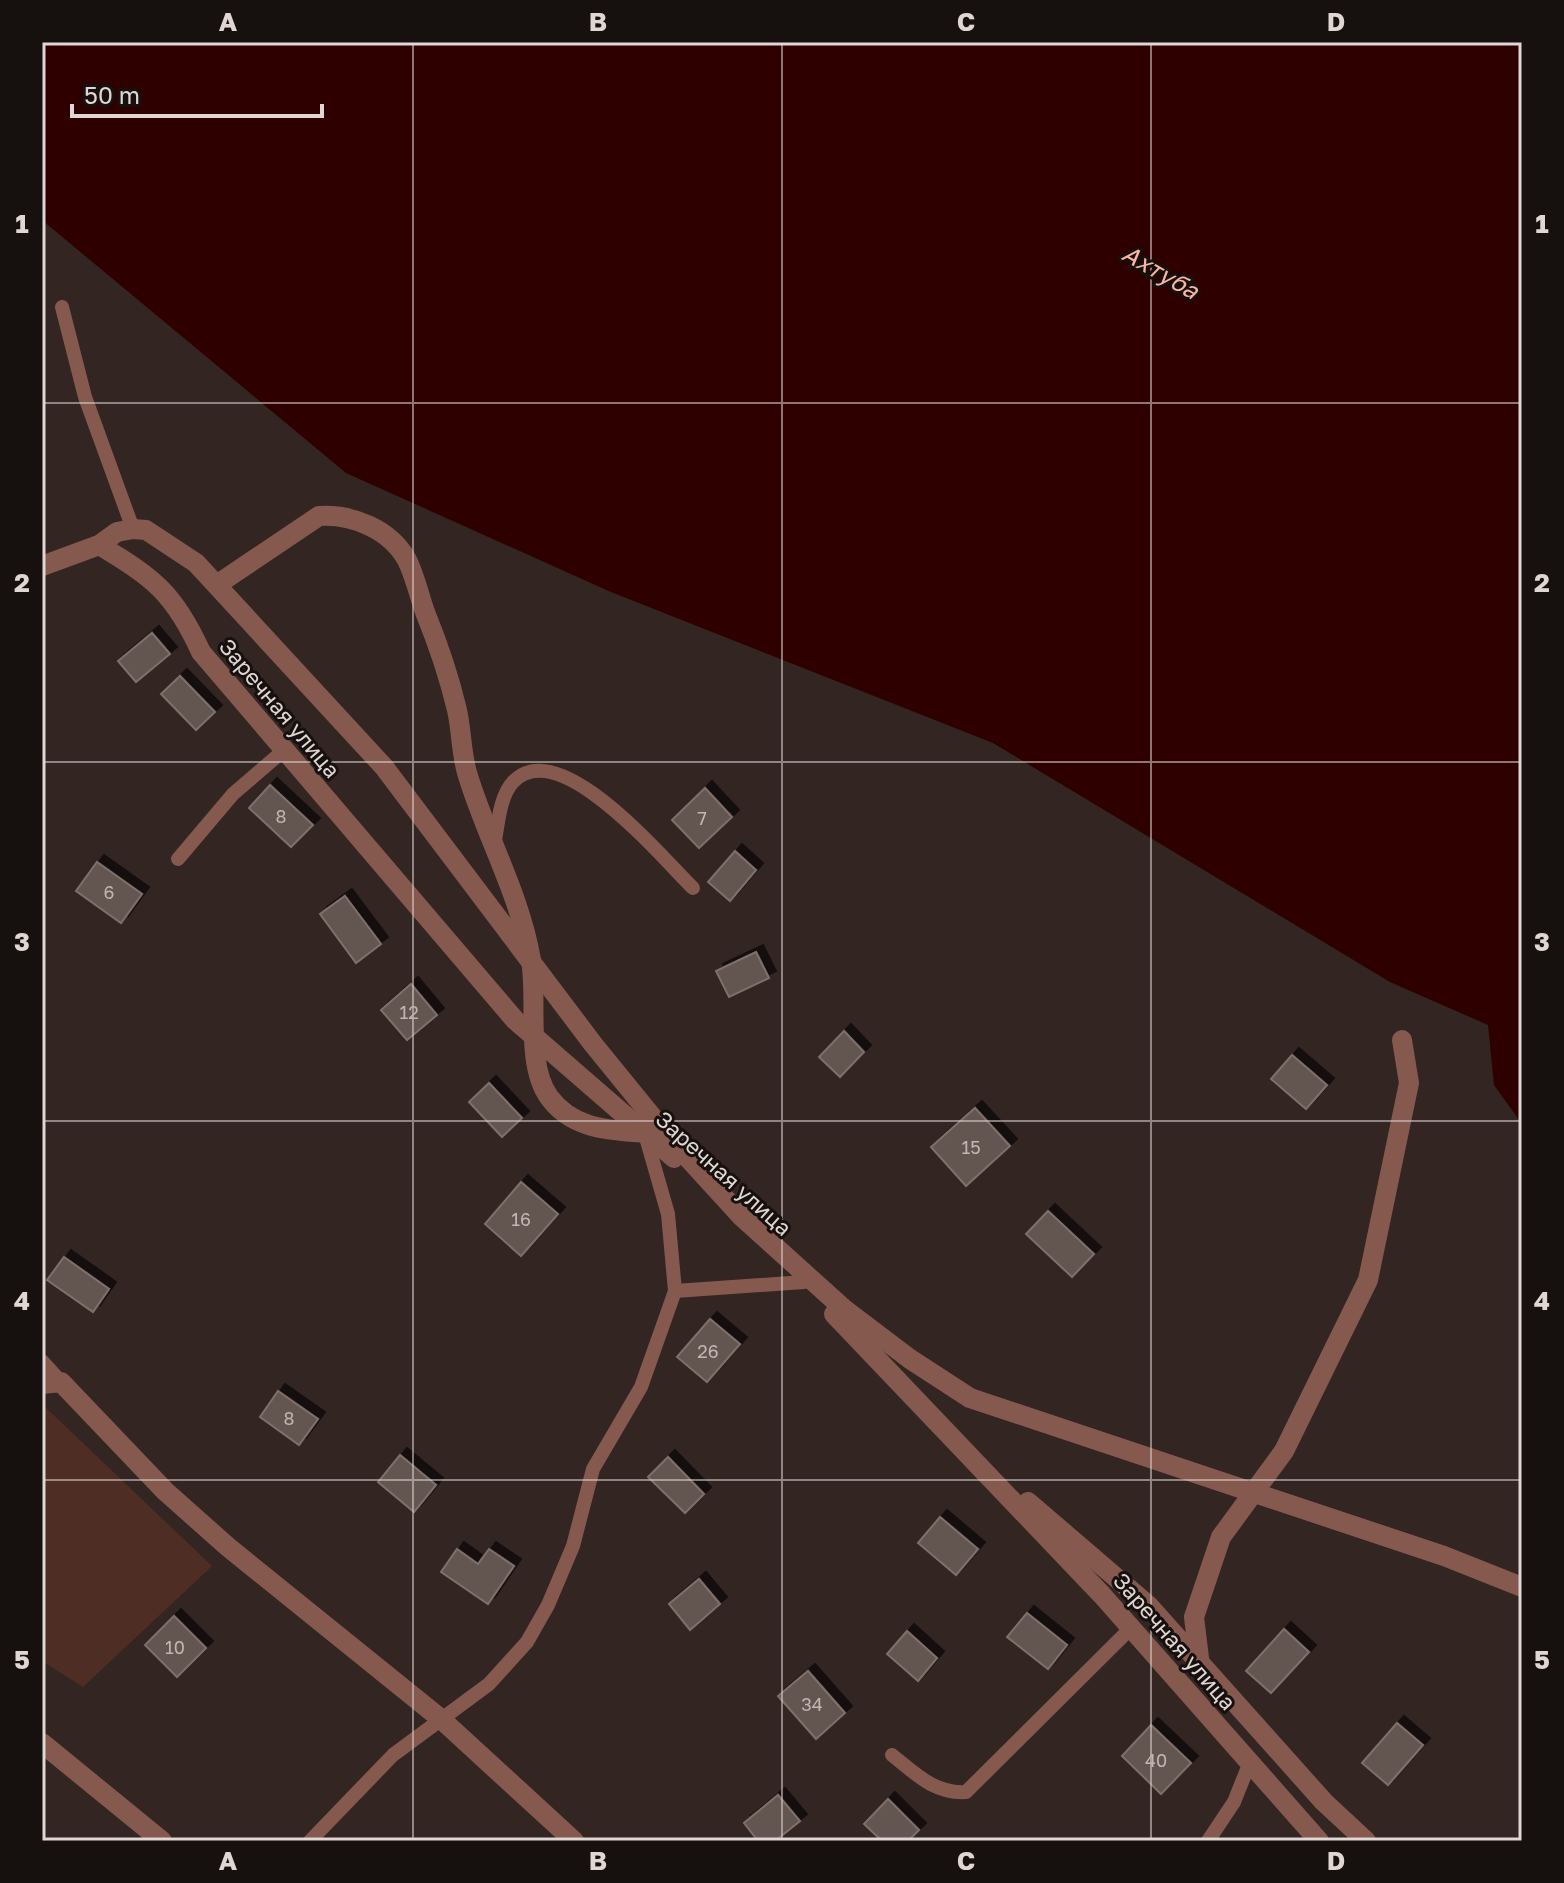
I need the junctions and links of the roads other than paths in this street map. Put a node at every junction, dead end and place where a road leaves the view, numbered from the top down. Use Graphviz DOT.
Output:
graph roads {
  1 [pos="62,307"];
  2 [pos="133,529"];
  3 [pos="99,545"];
  4 [pos="42,566"];
  5 [pos="218,584"];
  6 [pos="283,751"];
  7 [pos="494,846"];
  8 [pos="178,859"];
  9 [pos="693,888"];
  10 [pos="532,962"];
  11 [pos="536,1037"];
  12 [pos="1402,1040"];
  13 [pos="645,1133"];
  14 [pos="667,1135"];
  15 [pos="741,1216"];
  16 [pos="804,1282"];
  17 [pos="675,1291"];
  18 [pos="42,1361"];
  19 [pos="51,1383"];
  20 [pos="970,1456"];
  21 [pos="1256,1492"];
  22 [pos="1522,1587"];
  23 [pos="1131,1628"];
  24 [pos="1199,1658"];
  25 [pos="441,1719"];
  26 [pos="42,1743"];
  27 [pos="892,1755"];
  28 [pos="1250,1762"];
  29 [pos="162,1841"];
  30 [pos="310,1841"];
  31 [pos="574,1841"];
  32 [pos="1208,1841"];
  33 [pos="1319,1841"];
  34 [pos="1366,1841"];
  1 -- 2 [label="lane"];
  2 -- 3 [label="street"];
  2 -- 5 [label="street"];
  3 -- 4 [label="street"];
  3 -- 6 [label="street, Заречная улица"];
  5 -- 7 [label="street"];
  5 -- 10 [label="street"];
  6 -- 8 [label="lane"];
  6 -- 11 [label="street, Заречная улица"];
  7 -- 9 [label="lane"];
  7 -- 10 [label="street"];
  10 -- 11 [label="street"];
  10 -- 14 [label="street"];
  11 -- 13 [label="street, Заречная улица"];
  11 -- 13 [label="street"];
  12 -- 21 [label="street"];
  13 -- 14 [label="street"];
  13 -- 15 [label="street, Заречная улица"];
  13 -- 17 [label="lane"];
  14 -- 15 [label="street"];
  15 -- 16 [label="street, Заречная улица"];
  15 -- 21 [label="street"];
  16 -- 17 [label="lane"];
  16 -- 20 [label="street, Заречная улица"];
  17 -- 25 [label="lane"];
  18 -- 19 [label="lane"];
  19 -- 25 [label="street"];
  20 -- 23 [label="street, Заречная улица"];
  20 -- 24 [label="street"];
  21 -- 22 [label="street"];
  21 -- 24 [label="street"];
  23 -- 27 [label="lane"];
  23 -- 28 [label="street, Заречная улица"];
  24 -- 34 [label="street"];
  25 -- 30 [label="lane"];
  25 -- 31 [label="street"];
  26 -- 29 [label="street"];
  28 -- 32 [label="lane"];
  28 -- 33 [label="street, Заречная улица"];
}
